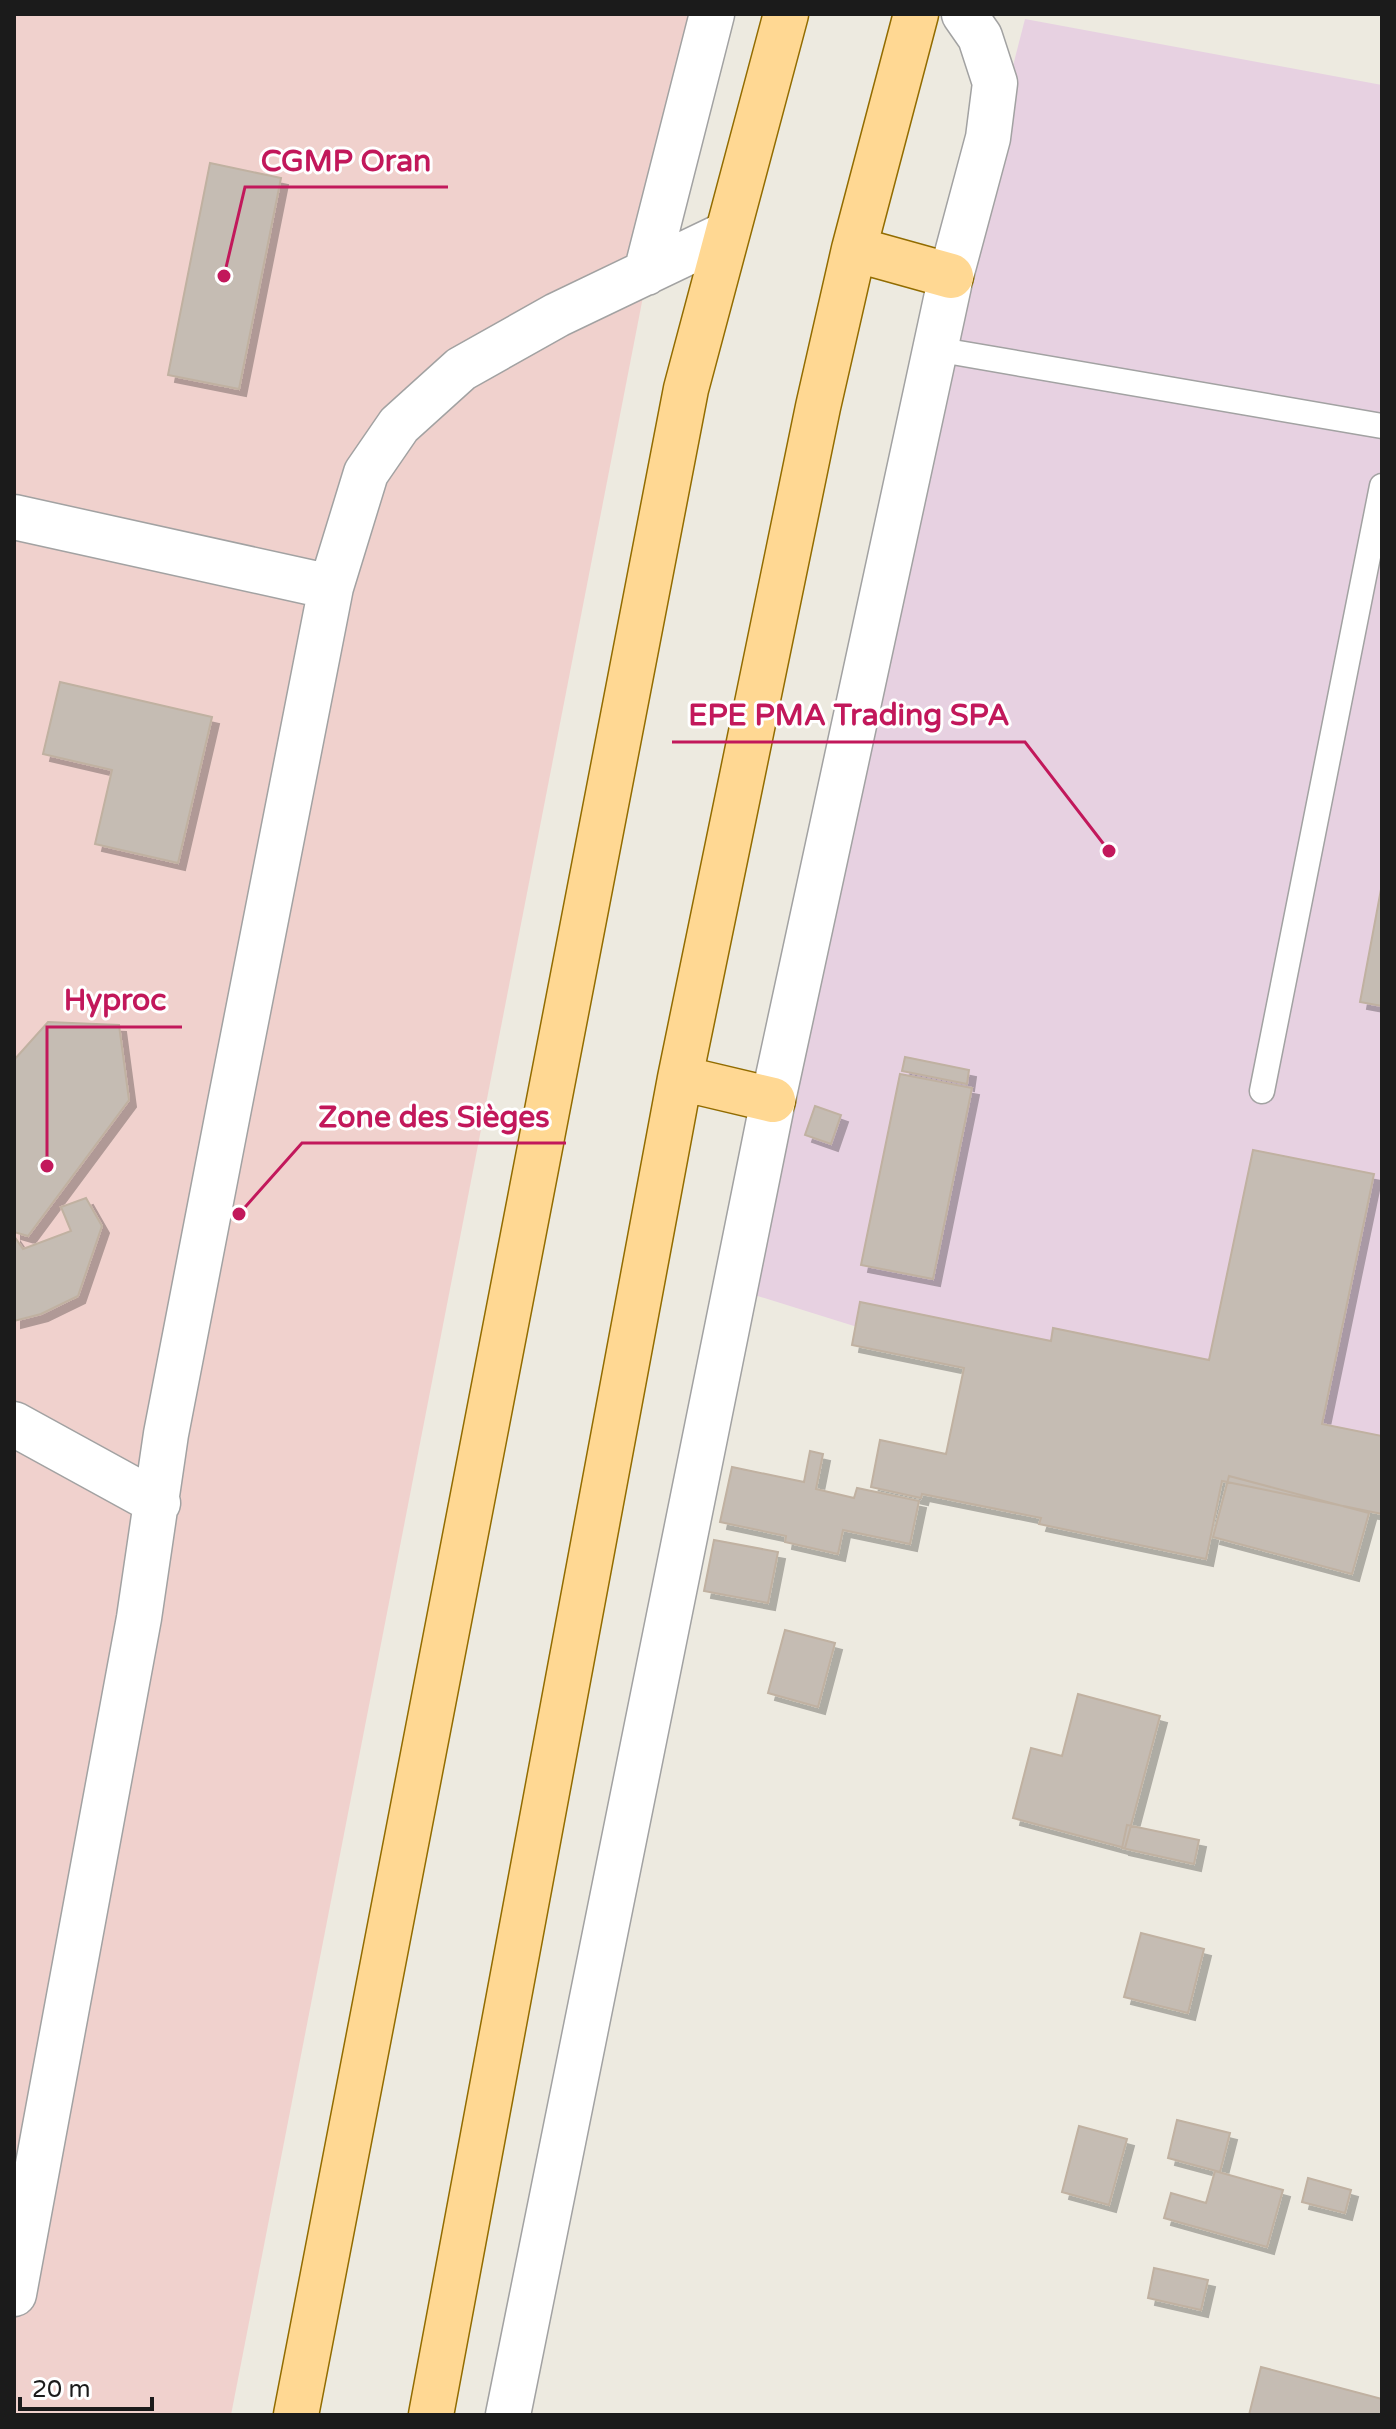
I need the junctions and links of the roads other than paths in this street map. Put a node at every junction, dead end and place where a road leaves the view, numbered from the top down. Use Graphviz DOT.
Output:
graph roads {
  1 [pos="712,14"];
  2 [pos="786,14"];
  3 [pos="916,14"];
  4 [pos="964,14"];
  5 [pos="726,234"];
  6 [pos="854,249"];
  7 [pos="646,273"];
  8 [pos="951,276"];
  9 [pos="935,349"];
  10 [pos="1382,426"];
  11 [pos="1382,486"];
  12 [pos="14,517"];
  13 [pos="331,587"];
  14 [pos="680,1078"];
  15 [pos="1262,1091"];
  16 [pos="773,1100"];
  17 [pos="14,1424"];
  18 [pos="158,1503"];
  19 [pos="14,2294"];
  20 [pos="296,2415"];
  21 [pos="431,2415"];
  22 [pos="508,2415"];
  1 -- 7 [label="street"];
  2 -- 5 [label="main road"];
  3 -- 6 [label="main road"];
  4 -- 8 [label="street"];
  5 -- 7 [label="street"];
  5 -- 20 [label="main road"];
  6 -- 8 [label="main road"];
  6 -- 14 [label="main road"];
  7 -- 13 [label="street"];
  8 -- 9 [label="street"];
  9 -- 10 [label="lane"];
  9 -- 16 [label="street"];
  11 -- 15 [label="lane"];
  12 -- 13 [label="street"];
  13 -- 18 [label="street"];
  14 -- 16 [label="main road"];
  14 -- 21 [label="main road"];
  16 -- 22 [label="street"];
  17 -- 18 [label="street"];
  18 -- 19 [label="street"];
}
